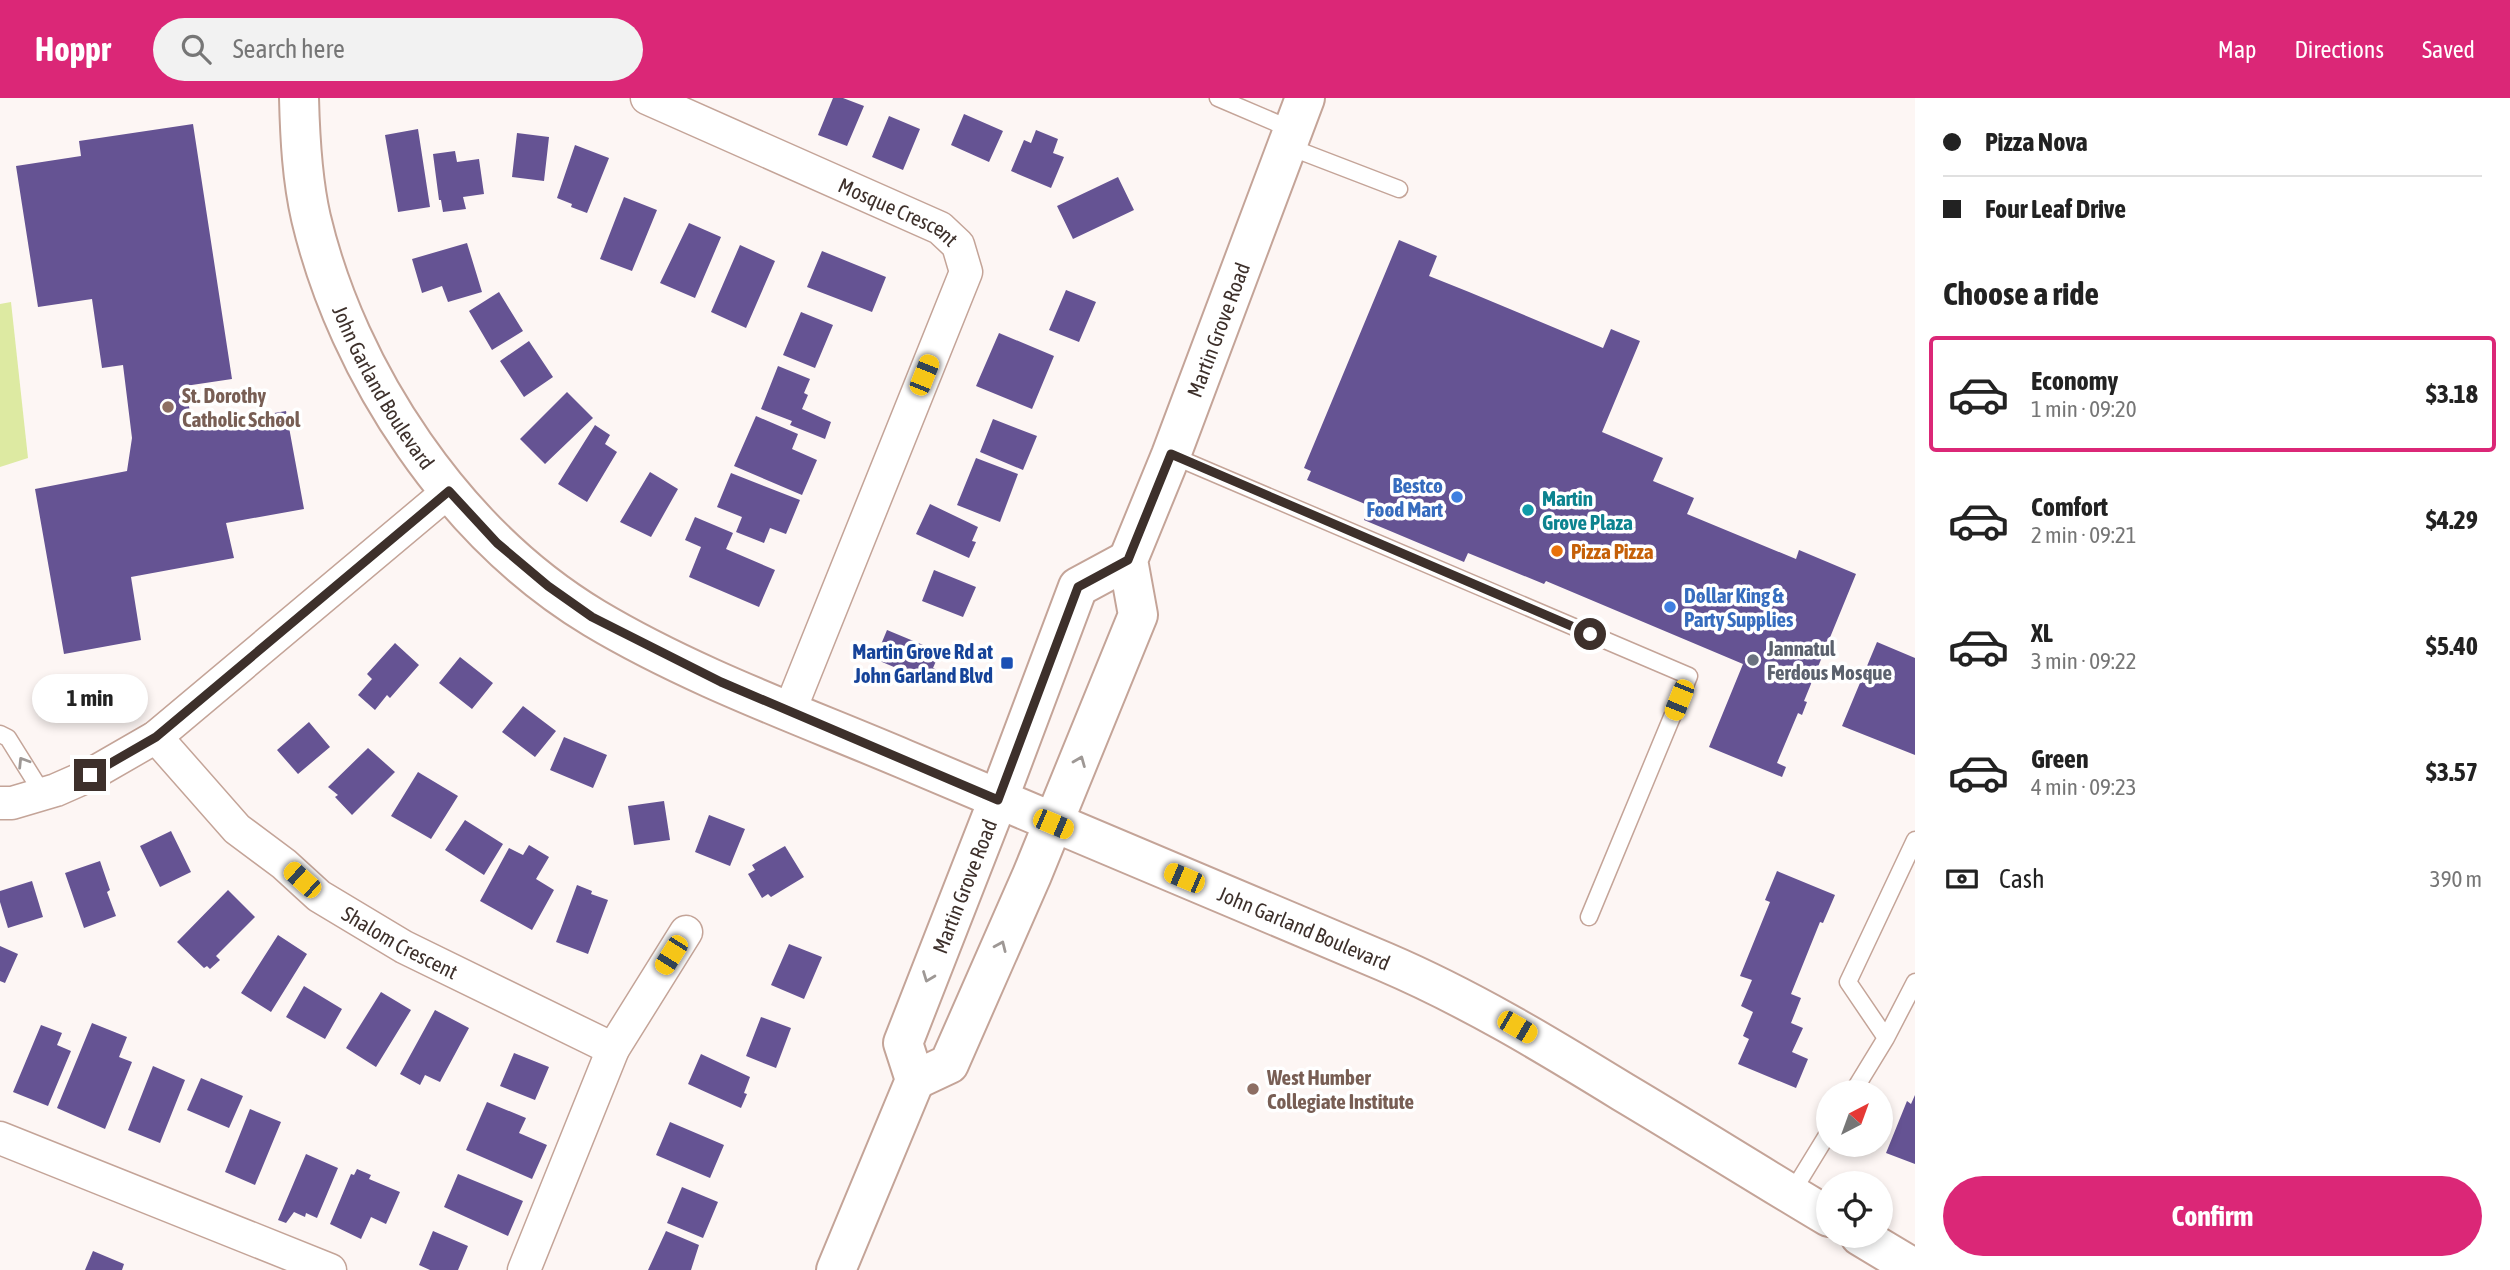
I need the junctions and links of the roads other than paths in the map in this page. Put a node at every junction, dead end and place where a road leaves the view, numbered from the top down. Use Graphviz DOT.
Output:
graph roads {
  1 [pos="299,98"];
  2 [pos="647,98"];
  3 [pos="1218,98"];
  4 [pos="1295,125"];
  5 [pos="1399,189"];
  6 [pos="1171,454"];
  7 [pos="449,491"];
  8 [pos="1128,560"];
  9 [pos="789,710"];
  10 [pos="0,734"];
  11 [pos="156,737"];
  12 [pos="43,794"];
  13 [pos="998,800"];
  14 [pos="0,803"];
  15 [pos="1053,824"];
  16 [pos="1915,840"];
  17 [pos="1589,917"];
  18 [pos="686,932"];
  19 [pos="1915,982"];
  20 [pos="1886,1038"];
  21 [pos="612,1049"];
  22 [pos="915,1080"];
  23 [pos="1860,1080"];
  24 [pos="0,1138"];
  25 [pos="1816,1153"];
  26 [pos="1791,1194"];
  27 [pos="1816,1209"];
  28 [pos="1880,1248"];
  29 [pos="1915,1269"];
  30 [pos="330,1270"];
  31 [pos="524,1270"];
  32 [pos="836,1270"];
  1 -- 7 [label="street, John Garland Boulevard"];
  2 -- 9 [label="street, Mosque Crescent"];
  3 -- 4 [label="lane"];
  4 -- 5 [label="lane"];
  4 -- 6 [label="street, Martin Grove Road"];
  6 -- 8 [label="street, Martin Grove Road"];
  6 -- 17 [label="lane"];
  7 -- 9 [label="street, John Garland Boulevard"];
  7 -- 11 [label="street"];
  8 -- 13 [label="street, Martin Grove Road"];
  15 -- 8 [label="street, one-way"];
  9 -- 13 [label="street, John Garland Boulevard"];
  12 -- 10 [label="lane, one-way"];
  11 -- 12 [label="street"];
  11 -- 21 [label="street, Shalom Crescent"];
  12 -- 14 [label="street"];
  13 -- 15 [label="street, John Garland Boulevard"];
  13 -- 22 [label="street, Martin Grove Road, one-way"];
  22 -- 15 [label="street, one-way"];
  15 -- 26 [label="street, John Garland Boulevard"];
  16 -- 20 [label="lane"];
  18 -- 21 [label="street"];
  19 -- 20 [label="lane"];
  20 -- 23 [label="lane"];
  21 -- 31 [label="street"];
  22 -- 32 [label="street"];
  24 -- 30 [label="street"];
  25 -- 26 [label="lane"];
  26 -- 27 [label="street, John Garland Boulevard"];
  28 -- 29 [label="street"];
}
